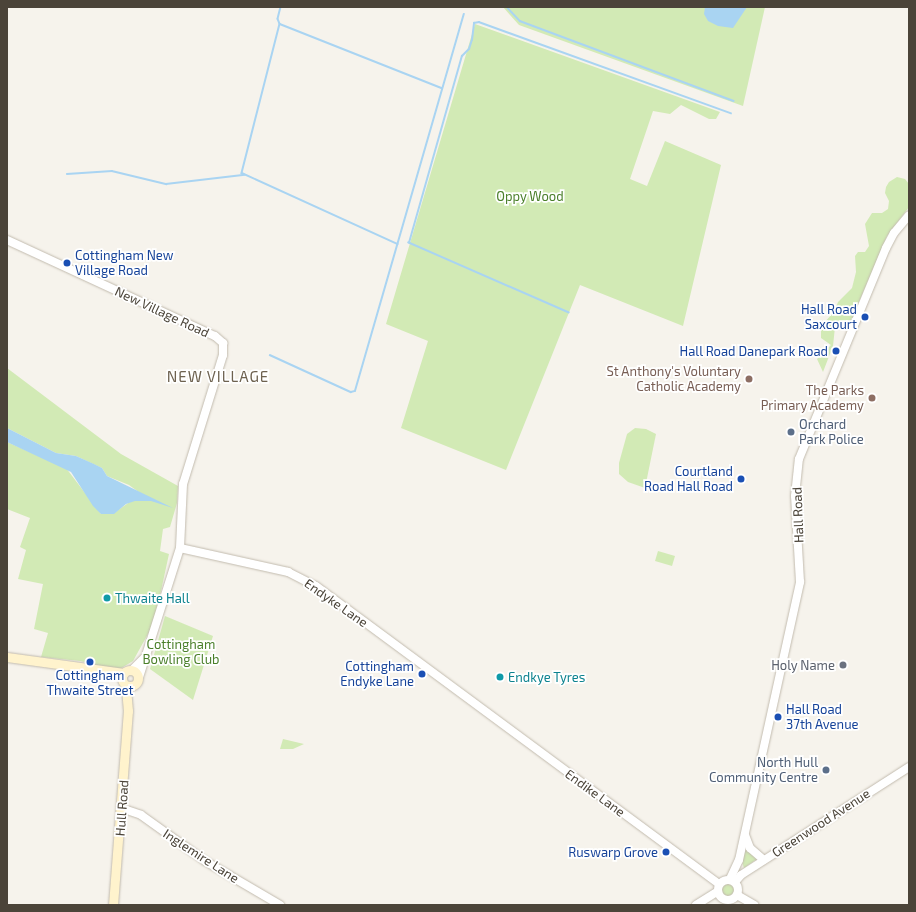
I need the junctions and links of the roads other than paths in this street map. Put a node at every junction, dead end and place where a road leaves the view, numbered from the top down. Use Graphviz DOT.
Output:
graph roads {
  1 [pos="909,215"];
  2 [pos="7,240"];
  3 [pos="180,548"];
  4 [pos="149,651"];
  5 [pos="7,657"];
  6 [pos="126,677"];
  7 [pos="139,680"];
  8 [pos="472,702"];
  9 [pos="128,711"];
  10 [pos="909,767"];
  11 [pos="121,808"];
  12 [pos="745,834"];
  13 [pos="764,860"];
  14 [pos="733,881"];
  15 [pos="718,888"];
  16 [pos="737,895"];
  17 [pos="730,902"];
  18 [pos="113,905"];
  19 [pos="280,905"];
  20 [pos="696,905"];
  21 [pos="754,905"];
  1 -- 12 [label="street, Hall Road"];
  2 -- 3 [label="street, New Village Road"];
  3 -- 4 [label="street, New Village Road"];
  3 -- 8 [label="street, Endyke Lane"];
  4 -- 6 [label="street"];
  4 -- 7 [label="street, New Village Road"];
  5 -- 6 [label="main road"];
  6 -- 7 [label="main road"];
  6 -- 7 [label="main road"];
  6 -- 9 [label="main road, Hull Road"];
  7 -- 9 [label="main road, Hull Road"];
  8 -- 15 [label="street, Endike Lane"];
  9 -- 11 [label="main road, Hull Road"];
  10 -- 13 [label="street, Greenwood Avenue"];
  11 -- 18 [label="main road, Hull Road"];
  11 -- 19 [label="street, Inglemire Lane"];
  12 -- 13 [label="street"];
  12 -- 14 [label="street, Hall Road"];
  13 -- 14 [label="street, Greenwood Avenue"];
  14 -- 15 [label="street"];
  14 -- 16 [label="street"];
  15 -- 17 [label="street"];
  15 -- 20 [label="street"];
  16 -- 17 [label="street"];
  16 -- 21 [label="street"];
}
